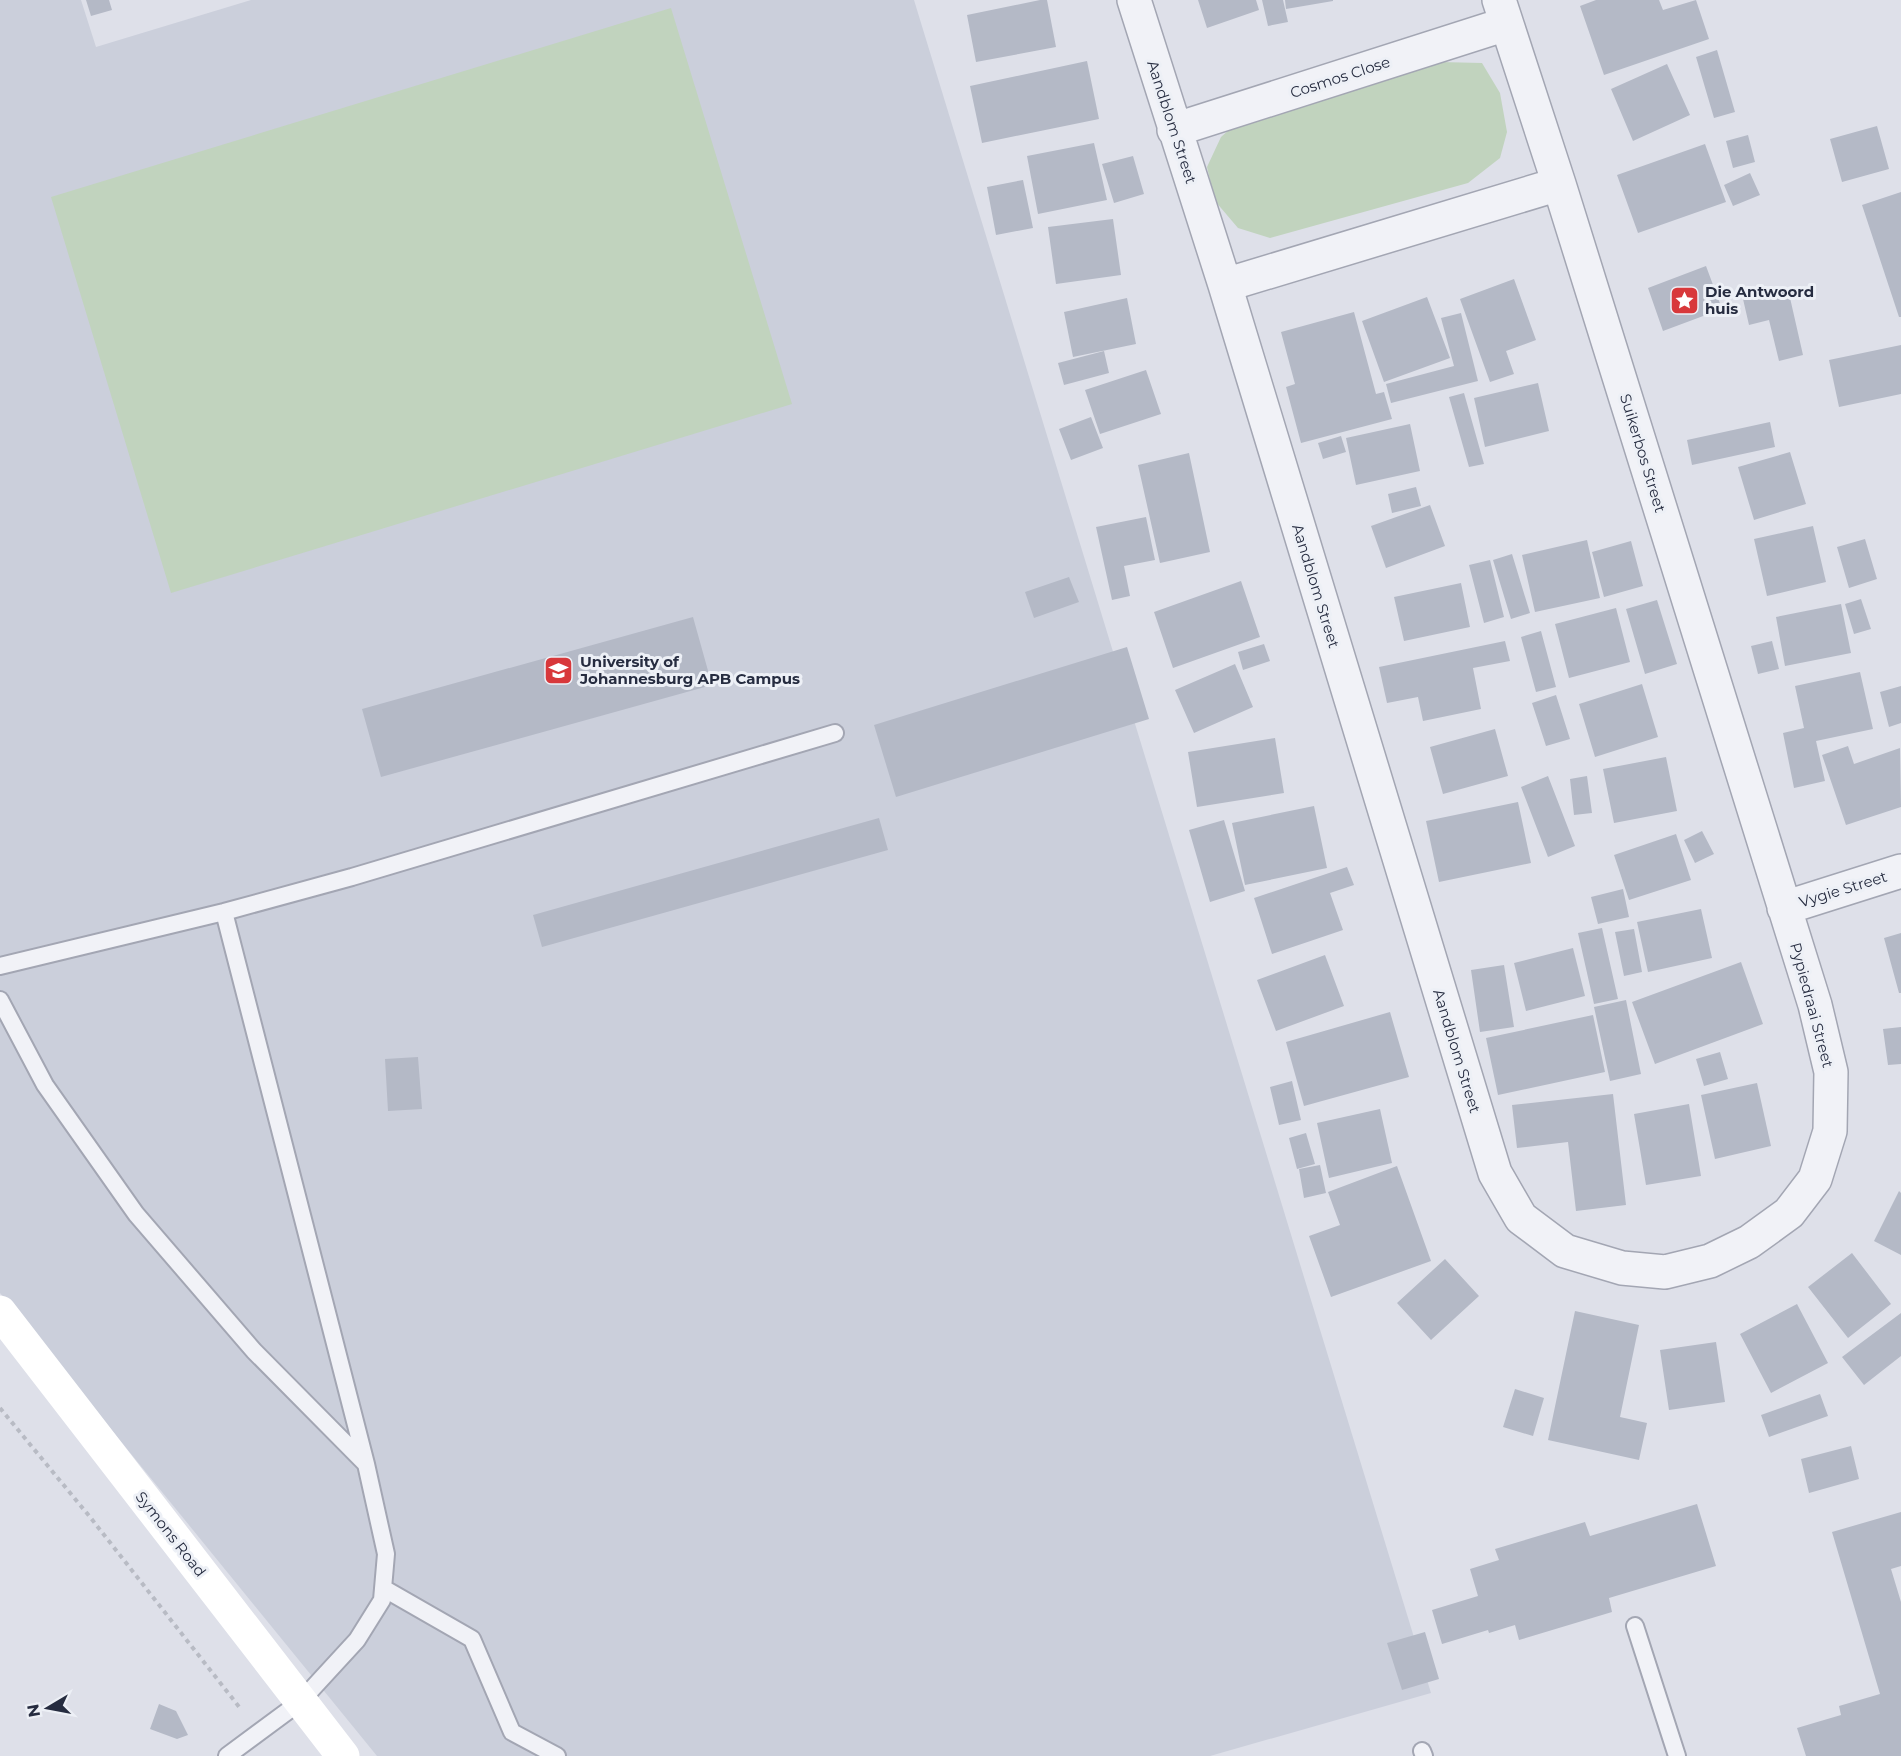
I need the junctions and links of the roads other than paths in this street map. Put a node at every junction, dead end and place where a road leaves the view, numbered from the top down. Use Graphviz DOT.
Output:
graph roads {
  1 [pos="1134,0"];
  2 [pos="1502,12"];
  3 [pos="1174,130"];
  4 [pos="1559,184"];
  5 [pos="1225,285"];
  6 [pos="835,733"];
  7 [pos="1901,871"];
  8 [pos="1784,908"];
  9 [pos="224,912"];
  10 [pos="0,966"];
  11 [pos="0,1000"];
  12 [pos="1495,1173"];
  13 [pos="0,1312"];
  14 [pos="366,1464"];
  15 [pos="383,1588"];
  16 [pos="1635,1626"];
  17 [pos="300,1702"];
  18 [pos="226,1756"];
  19 [pos="343,1756"];
  20 [pos="557,1756"];
  21 [pos="1677,1756"];
  1 -- 3 [label="street, Aandblom Street"];
  2 -- 3 [label="street, Cosmos Close"];
  2 -- 4 [label="street, Suikerbos Street"];
  3 -- 5 [label="street, Aandblom Street"];
  4 -- 5 [label="street"];
  4 -- 8 [label="street, Suikerbos Street"];
  5 -- 12 [label="street, Aandblom Street"];
  6 -- 9 [label="lane"];
  7 -- 8 [label="street, Vygie Street"];
  8 -- 12 [label="street, Pypiedraai Street"];
  9 -- 10 [label="lane"];
  9 -- 14 [label="lane"];
  11 -- 14 [label="lane"];
  13 -- 17 [label="main road, Symons Road"];
  14 -- 15 [label="lane"];
  15 -- 17 [label="lane"];
  15 -- 20 [label="lane"];
  16 -- 21 [label="lane"];
  17 -- 18 [label="lane"];
  17 -- 19 [label="main road, Symons Road"];
}
